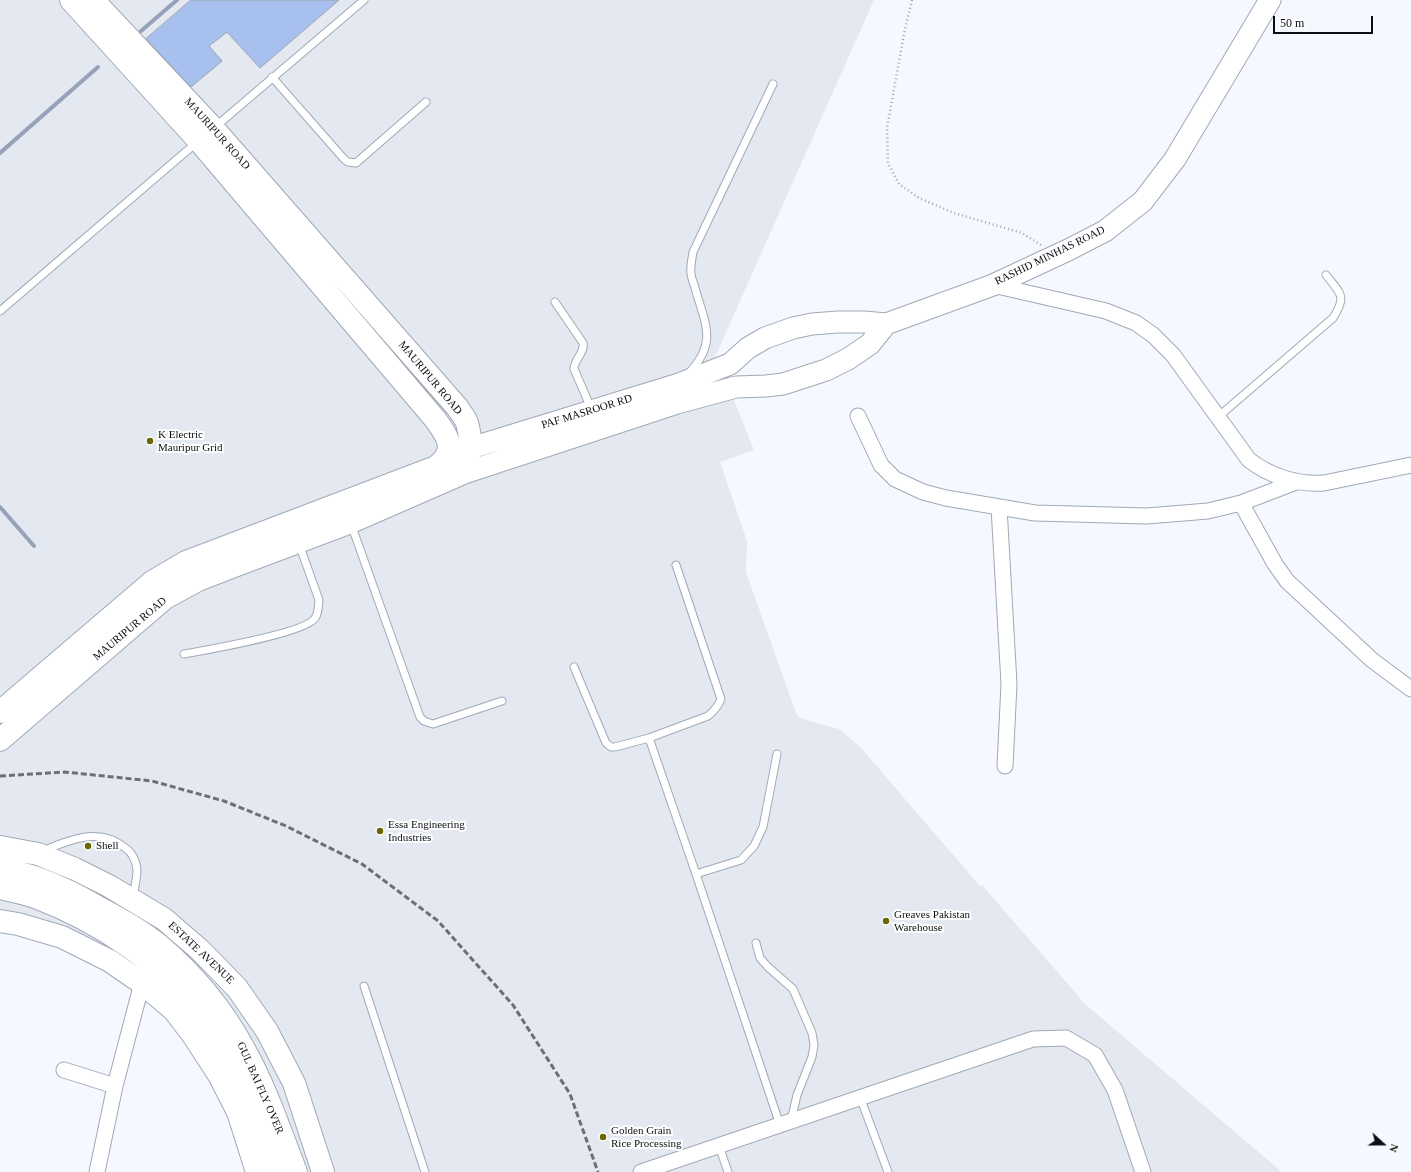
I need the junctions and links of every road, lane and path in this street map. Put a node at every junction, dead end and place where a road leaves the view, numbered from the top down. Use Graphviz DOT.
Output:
graph roads {
  1 [pos="71,0"];
  2 [pos="93,0"];
  3 [pos="364,0"];
  4 [pos="912,0"];
  5 [pos="1266,1"];
  6 [pos="117,38"];
  7 [pos="272,77"];
  8 [pos="773,84"];
  9 [pos="426,102"];
  10 [pos="206,135"];
  11 [pos="1052,258"];
  12 [pos="1326,275"];
  13 [pos="994,285"];
  14 [pos="555,302"];
  15 [pos="0,311"];
  16 [pos="886,324"];
  17 [pos="730,364"];
  18 [pos="679,384"];
  19 [pos="858,416"];
  20 [pos="1218,417"];
  21 [pos="595,420"];
  22 [pos="470,448"];
  23 [pos="445,460"];
  24 [pos="1411,465"];
  25 [pos="461,474"];
  26 [pos="1296,482"];
  27 [pos="1241,503"];
  28 [pos="998,507"];
  29 [pos="351,522"];
  30 [pos="299,542"];
  31 [pos="676,565"];
  32 [pos="184,654"];
  33 [pos="574,667"];
  34 [pos="1411,689"];
  35 [pos="502,701"];
  36 [pos="0,712"];
  37 [pos="649,738"];
  38 [pos="0,740"];
  39 [pos="777,754"];
  40 [pos="1005,766"];
  41 [pos="0,847"];
  42 [pos="38,854"];
  43 [pos="0,869"];
  44 [pos="696,874"];
  45 [pos="0,888"];
  46 [pos="133,900"];
  47 [pos="0,921"];
  48 [pos="756,944"];
  49 [pos="142,983"];
  50 [pos="364,986"];
  51 [pos="64,1070"];
  52 [pos="115,1086"];
  53 [pos="860,1097"];
  54 [pos="786,1123"];
  55 [pos="719,1146"];
  56 [pos="98,1172"];
  57 [pos="257,1172"];
  58 [pos="278,1172"];
  59 [pos="296,1172"];
  60 [pos="323,1172"];
  61 [pos="426,1172"];
  62 [pos="641,1172"];
  63 [pos="728,1172"];
  64 [pos="888,1172"];
  65 [pos="1143,1172"];
  1 -- 6 [label="main road, MAURIPUR ROAD"];
  2 -- 6 [label="main road, MAURIPUR ROAD"];
  3 -- 7 [label="lane"];
  4 -- 11 [label="path"];
  5 -- 11 [label="main road, RASHID MINHAS ROAD"];
  6 -- 10 [label="main road, MAURIPUR ROAD"];
  7 -- 9 [label="lane"];
  7 -- 10 [label="lane"];
  8 -- 18 [label="lane"];
  10 -- 15 [label="lane"];
  10 -- 22 [label="main road, MAURIPUR ROAD"];
  10 -- 23 [label="main road, MAURIPUR ROAD"];
  11 -- 13 [label="main road, RASHID MINHAS ROAD"];
  12 -- 20 [label="lane"];
  13 -- 16 [label="main road, RASHID MINHAS ROAD"];
  13 -- 20 [label="street"];
  14 -- 21 [label="lane"];
  16 -- 17 [label="main road, RASHID MINHAS ROAD"];
  16 -- 21 [label="main road, PAF MASROOR RD"];
  17 -- 18 [label="main road, PAF MASROOR RD"];
  18 -- 21 [label="main road, PAF MASROOR RD"];
  19 -- 28 [label="street"];
  20 -- 26 [label="street"];
  21 -- 22 [label="main road, PAF MASROOR RD"];
  21 -- 25 [label="main road, PAF MASROOR RD"];
  22 -- 23 [label="main road, PAF MASROOR RD"];
  22 -- 25 [label="main road, MAURIPUR ROAD"];
  23 -- 36 [label="main road, MAURIPUR ROAD"];
  24 -- 26 [label="street"];
  25 -- 29 [label="main road, MAURIPUR ROAD"];
  26 -- 27 [label="street"];
  27 -- 28 [label="street"];
  27 -- 34 [label="street"];
  28 -- 40 [label="street"];
  29 -- 30 [label="main road, MAURIPUR ROAD"];
  29 -- 35 [label="lane"];
  30 -- 32 [label="lane"];
  30 -- 38 [label="main road, MAURIPUR ROAD"];
  31 -- 37 [label="lane"];
  33 -- 37 [label="lane"];
  37 -- 44 [label="lane"];
  39 -- 44 [label="lane"];
  41 -- 42 [label="main road, ESTATE AVENUE"];
  42 -- 46 [label="main road, ESTATE AVENUE"];
  42 -- 46 [label="lane"];
  43 -- 59 [label="main road, GUL BAI FLY OVER"];
  44 -- 54 [label="lane"];
  45 -- 58 [label="main road, GUL BAI FLY OVER"];
  46 -- 60 [label="main road, ESTATE AVENUE"];
  47 -- 49 [label="main road"];
  48 -- 54 [label="lane"];
  49 -- 52 [label="street"];
  49 -- 57 [label="main road"];
  50 -- 61 [label="lane"];
  51 -- 52 [label="street"];
  52 -- 56 [label="street"];
  53 -- 54 [label="street"];
  53 -- 64 [label="lane"];
  53 -- 65 [label="street"];
  54 -- 55 [label="street"];
  55 -- 62 [label="street"];
  55 -- 63 [label="lane"];
}
